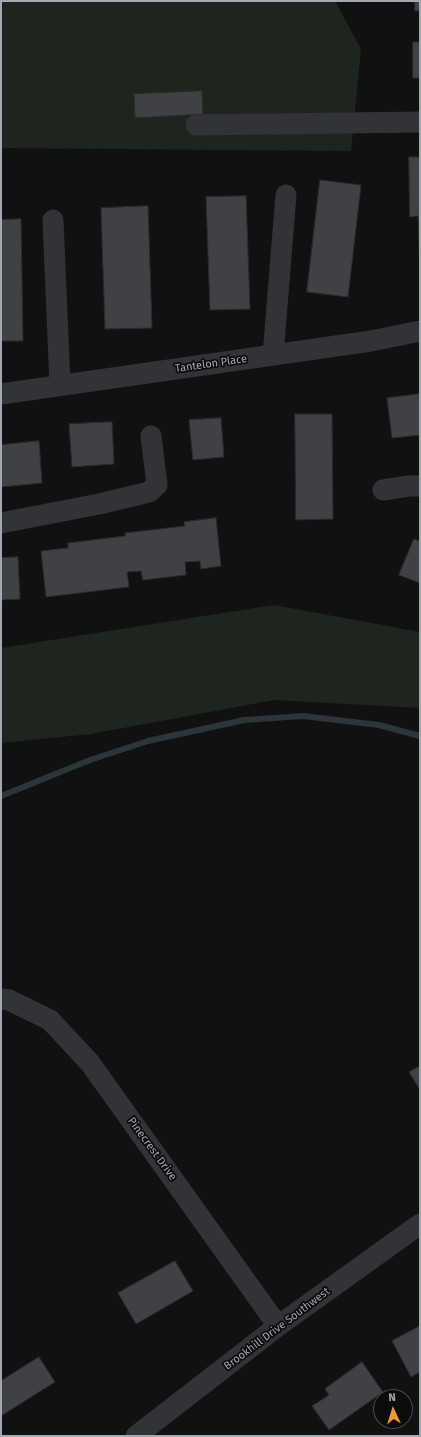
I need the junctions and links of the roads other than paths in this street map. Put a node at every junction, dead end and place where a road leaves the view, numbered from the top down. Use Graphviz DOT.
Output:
graph roads {
  1 [pos="420,122"];
  2 [pos="196,125"];
  3 [pos="286,195"];
  4 [pos="53,220"];
  5 [pos="420,330"];
  6 [pos="274,355"];
  7 [pos="60,385"];
  8 [pos="1,394"];
  9 [pos="151,436"];
  10 [pos="420,486"];
  11 [pos="383,490"];
  12 [pos="1,523"];
  13 [pos="1,999"];
  14 [pos="420,1224"];
  15 [pos="278,1326"];
  16 [pos="136,1436"];
  1 -- 2 [label="street"];
  3 -- 6 [label="street"];
  4 -- 7 [label="street"];
  5 -- 6 [label="street, Tantelon Place"];
  6 -- 7 [label="street, Tantelon Place"];
  7 -- 8 [label="street, Tantelon Place"];
  9 -- 12 [label="street"];
  10 -- 11 [label="street"];
  13 -- 15 [label="street, Pinecrest Drive"];
  14 -- 15 [label="street, Brookhill Drive Southwest"];
  15 -- 16 [label="street, Brookhill Drive Southwest"];
}
